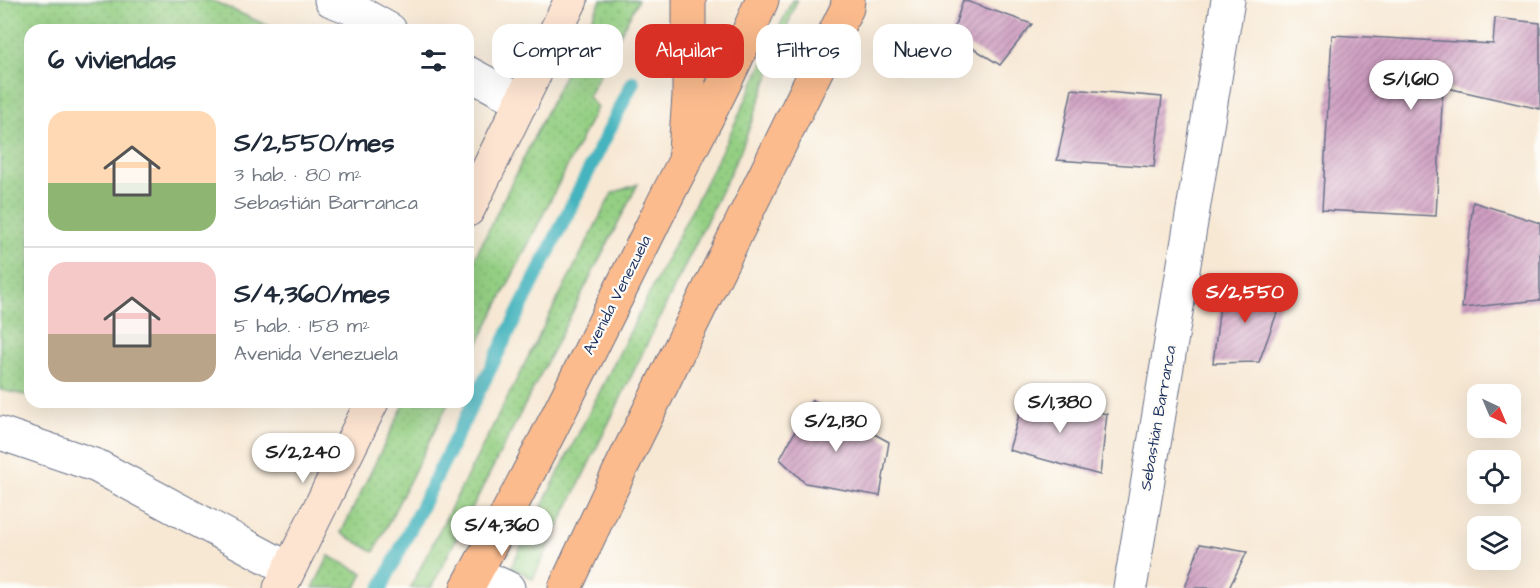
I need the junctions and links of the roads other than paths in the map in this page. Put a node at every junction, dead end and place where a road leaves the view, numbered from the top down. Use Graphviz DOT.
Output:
graph roads {
  1 [pos="331,0"];
  2 [pos="571,0"];
  3 [pos="689,0"];
  4 [pos="762,0"];
  5 [pos="1228,0"];
  6 [pos="849,3"];
  7 [pos="379,24"];
  8 [pos="474,76"];
  9 [pos="522,102"];
  10 [pos="684,162"];
  11 [pos="474,198"];
  12 [pos="369,408"];
  13 [pos="0,433"];
  14 [pos="284,578"];
  15 [pos="471,580"];
  16 [pos="508,588"];
  17 [pos="565,588"];
  18 [pos="1130,588"];
  1 -- 7 [label="street"];
  2 -- 9 [label="main road"];
  3 -- 10 [label="main road"];
  4 -- 10 [label="main road, Avenida Venezuela"];
  5 -- 18 [label="street, Sebastián Barranca"];
  6 -- 17 [label="main road"];
  8 -- 9 [label="street"];
  9 -- 11 [label="main road"];
  10 -- 15 [label="main road, Avenida Venezuela"];
  12 -- 14 [label="main road"];
  13 -- 14 [label="street"];
  15 -- 16 [label="street"];
}
